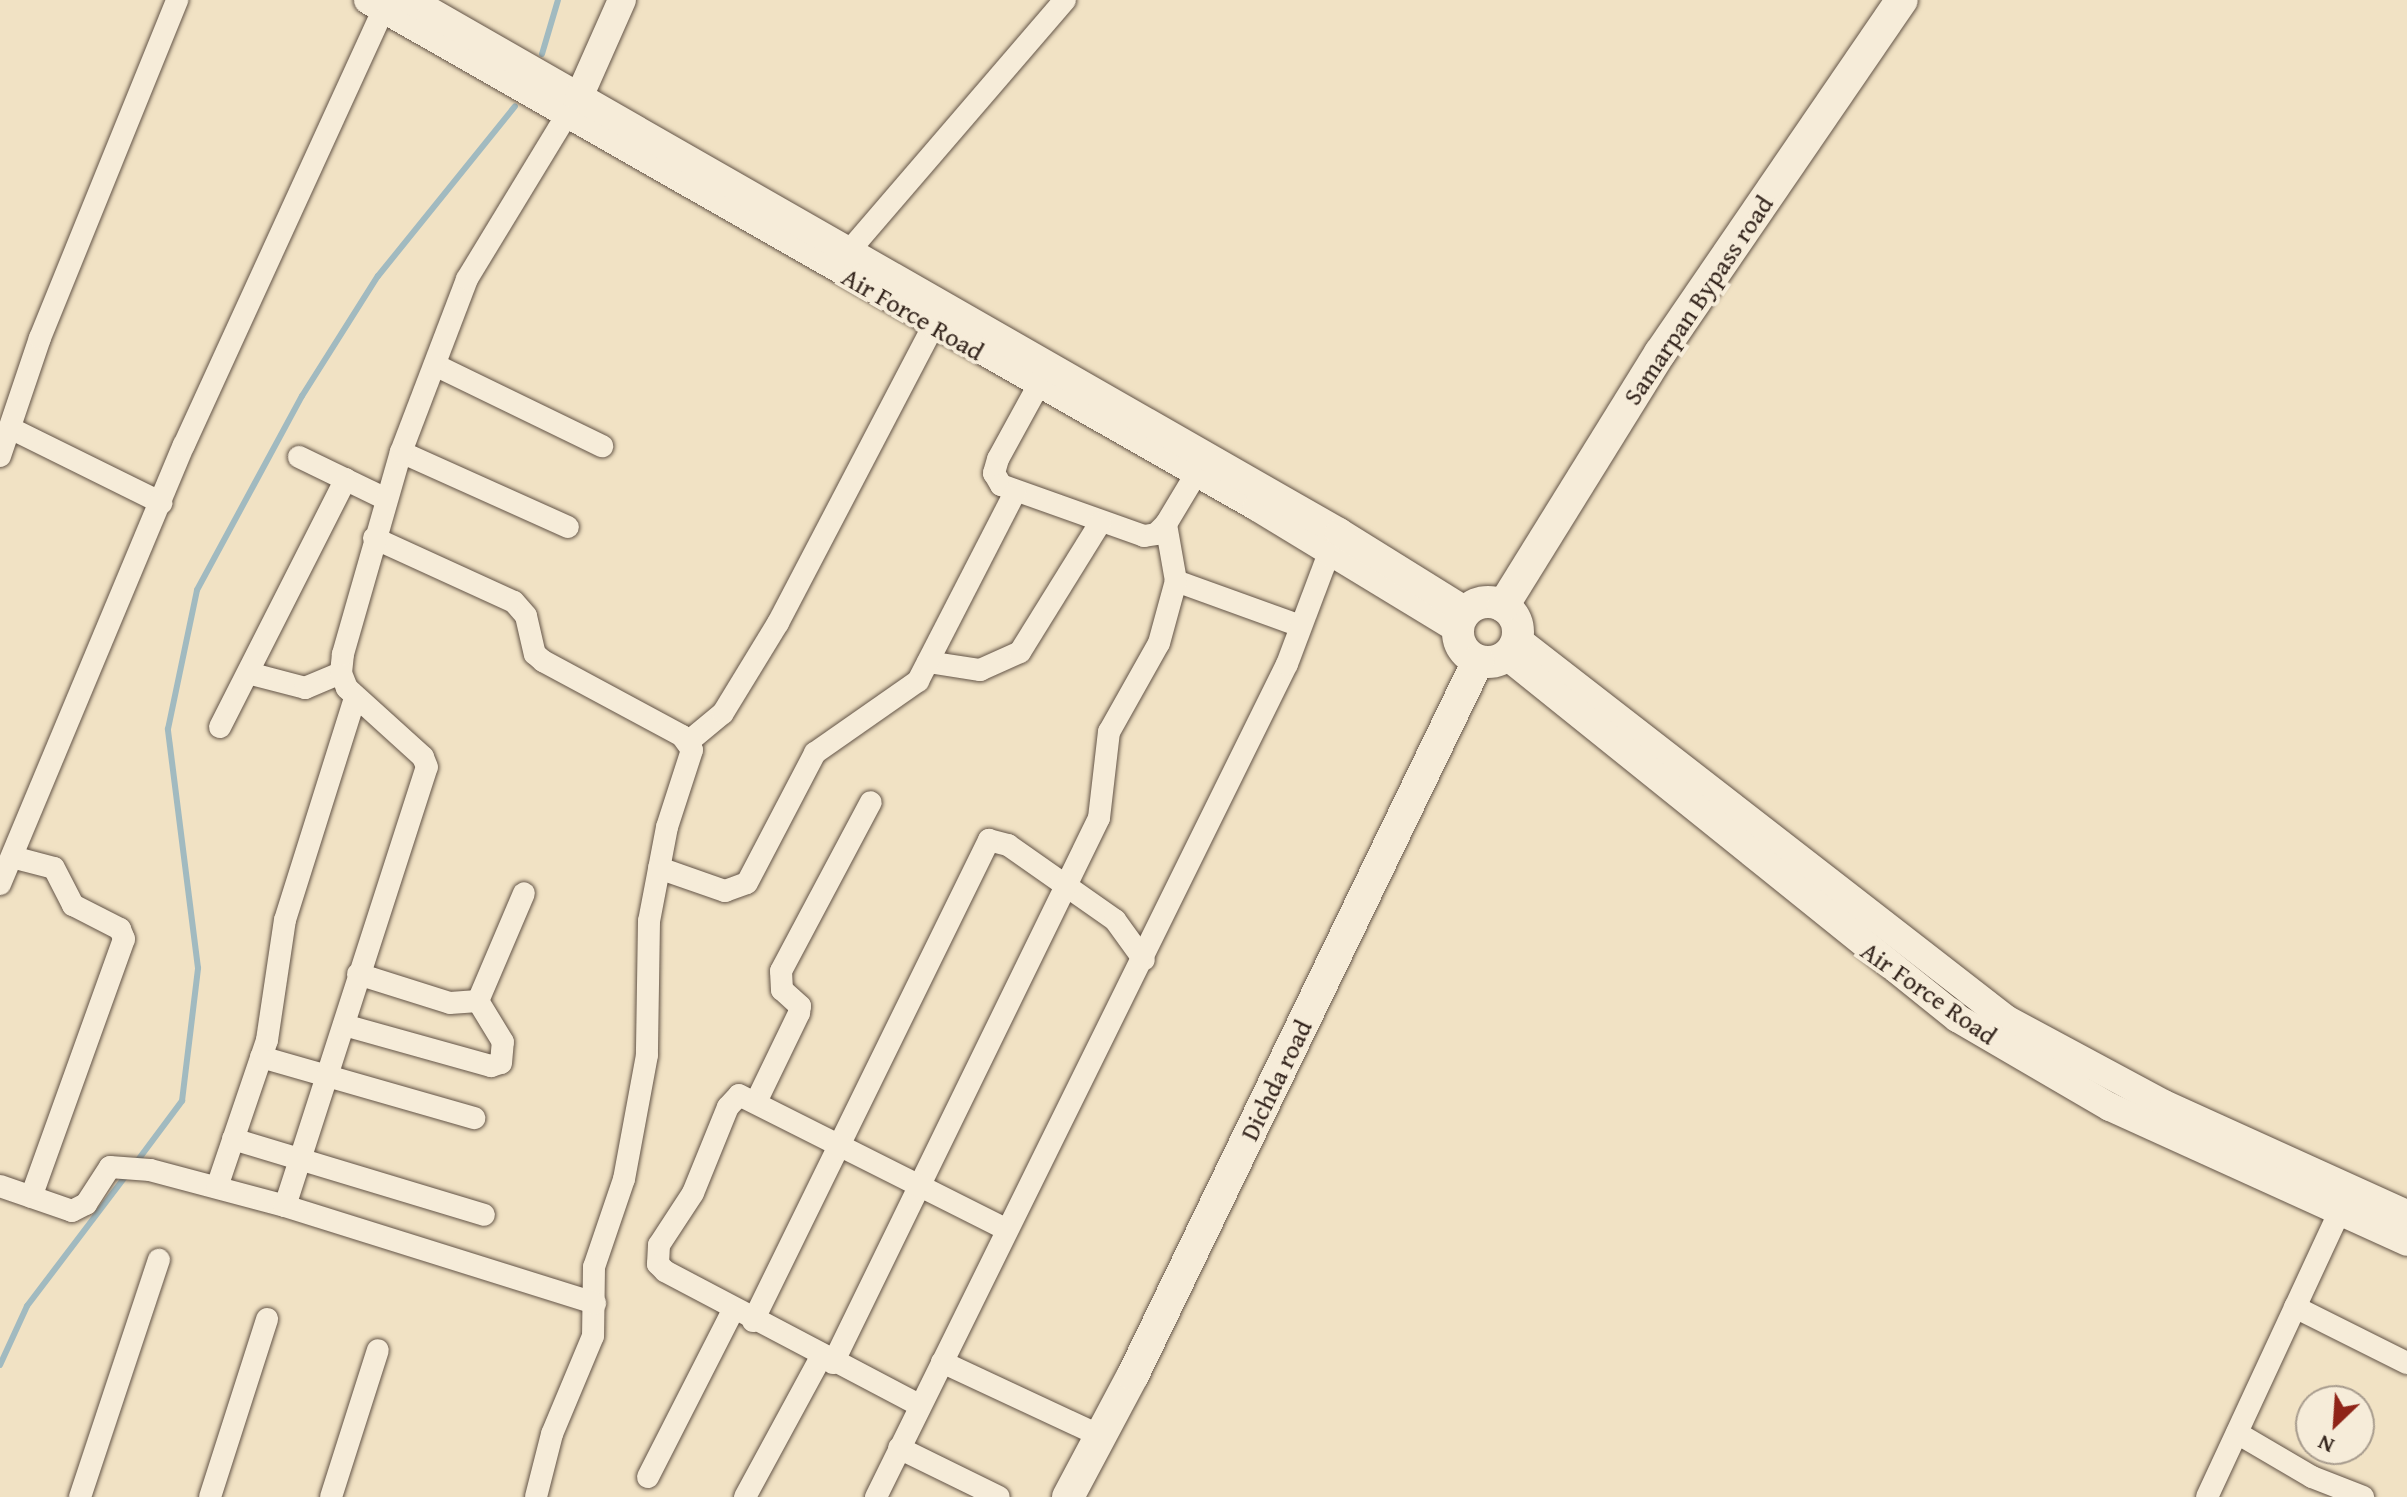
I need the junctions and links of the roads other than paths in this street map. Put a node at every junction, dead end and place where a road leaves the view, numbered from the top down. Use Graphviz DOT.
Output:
graph roads {
  1 [pos="177,0"];
  2 [pos="410,0"];
  3 [pos="622,0"];
  4 [pos="1065,0"];
  5 [pos="1902,0"];
  6 [pos="380,3"];
  7 [pos="573,107"];
  8 [pos="849,251"];
  9 [pos="933,326"];
  10 [pos="435,365"];
  11 [pos="1038,386"];
  12 [pos="10,428"];
  13 [pos="602,446"];
  14 [pos="401,452"];
  15 [pos="0,456"];
  16 [pos="299,457"];
  17 [pos="1196,474"];
  18 [pos="346,479"];
  19 [pos="1015,492"];
  20 [pos="386,499"];
  21 [pos="162,503"];
  22 [pos="1100,523"];
  23 [pos="1166,524"];
  24 [pos="568,527"];
  25 [pos="374,538"];
  26 [pos="1330,550"];
  27 [pos="1176,581"];
  28 [pos="1503,606"];
  29 [pos="1462,620"];
  30 [pos="1300,626"];
  31 [pos="1501,653"];
  32 [pos="928,662"];
  33 [pos="248,673"];
  34 [pos="341,673"];
  35 [pos="355,698"];
  36 [pos="220,727"];
  37 [pos="688,742"];
  38 [pos="871,802"];
  39 [pos="12,857"];
  40 [pos="659,868"];
  41 [pos="1065,883"];
  42 [pos="0,884"];
  43 [pos="524,893"];
  44 [pos="1144,960"];
  45 [pos="358,974"];
  46 [pos="478,1001"];
  47 [pos="344,1025"];
  48 [pos="261,1057"];
  49 [pos="330,1075"];
  50 [pos="757,1100"];
  51 [pos="474,1118"];
  52 [pos="233,1139"];
  53 [pos="839,1143"];
  54 [pos="301,1162"];
  55 [pos="921,1185"];
  56 [pos="0,1186"];
  57 [pos="217,1187"];
  58 [pos="31,1197"];
  59 [pos="2344,1200"];
  60 [pos="285,1206"];
  61 [pos="2407,1214"];
  62 [pos="484,1215"];
  63 [pos="1007,1230"];
  64 [pos="2407,1242"];
  65 [pos="159,1260"];
  66 [pos="595,1303"];
  67 [pos="2295,1307"];
  68 [pos="743,1316"];
  69 [pos="267,1319"];
  70 [pos="378,1350"];
  71 [pos="827,1360"];
  72 [pos="942,1362"];
  73 [pos="2407,1363"];
  74 [pos="919,1405"];
  75 [pos="2237,1433"];
  76 [pos="1101,1436"];
  77 [pos="899,1448"];
  78 [pos="648,1477"];
  79 [pos="80,1497"];
  80 [pos="210,1497"];
  81 [pos="331,1497"];
  82 [pos="536,1497"];
  83 [pos="745,1497"];
  84 [pos="876,1497"];
  85 [pos="999,1497"];
  86 [pos="1068,1497"];
  87 [pos="2207,1497"];
  88 [pos="2363,1497"];
  1 -- 12 [label="street"];
  2 -- 7 [label="street, Air Force Road"];
  3 -- 7 [label="street"];
  4 -- 8 [label="street"];
  5 -- 28 [label="main road, Samarpan Bypass road"];
  6 -- 7 [label="street, Air Force Road"];
  6 -- 21 [label="street"];
  7 -- 8 [label="street, Air Force Road"];
  7 -- 9 [label="street, Air Force Road"];
  7 -- 10 [label="street"];
  8 -- 29 [label="street, Air Force Road"];
  9 -- 11 [label="street, Air Force Road"];
  9 -- 37 [label="street"];
  10 -- 13 [label="street"];
  10 -- 14 [label="street"];
  11 -- 17 [label="street, Air Force Road"];
  11 -- 19 [label="street"];
  12 -- 15 [label="street"];
  12 -- 21 [label="street"];
  14 -- 20 [label="street"];
  14 -- 24 [label="street"];
  16 -- 18 [label="street"];
  17 -- 23 [label="street"];
  17 -- 26 [label="street, Air Force Road"];
  18 -- 20 [label="street"];
  18 -- 33 [label="street"];
  19 -- 22 [label="street"];
  19 -- 32 [label="street"];
  20 -- 25 [label="street"];
  21 -- 39 [label="street"];
  22 -- 23 [label="street"];
  22 -- 32 [label="street"];
  23 -- 27 [label="street"];
  25 -- 34 [label="street"];
  25 -- 37 [label="street"];
  26 -- 29 [label="street, Air Force Road"];
  26 -- 30 [label="street"];
  27 -- 30 [label="street"];
  27 -- 41 [label="street"];
  28 -- 29 [label="main road"];
  28 -- 31 [label="main road"];
  29 -- 31 [label="main road"];
  30 -- 44 [label="street"];
  31 -- 59 [label="street, Air Force Road"];
  31 -- 76 [label="main road, Dichda road"];
  32 -- 40 [label="street"];
  33 -- 34 [label="street"];
  33 -- 36 [label="street"];
  34 -- 35 [label="street"];
  35 -- 45 [label="street"];
  35 -- 48 [label="street"];
  37 -- 40 [label="street"];
  38 -- 50 [label="street"];
  39 -- 42 [label="street"];
  39 -- 58 [label="street"];
  40 -- 66 [label="street"];
  41 -- 44 [label="street"];
  41 -- 53 [label="street"];
  41 -- 55 [label="street"];
  43 -- 46 [label="street"];
  44 -- 63 [label="street"];
  45 -- 46 [label="street"];
  45 -- 47 [label="street"];
  46 -- 47 [label="street"];
  47 -- 49 [label="street"];
  48 -- 49 [label="street"];
  48 -- 52 [label="street"];
  49 -- 51 [label="street"];
  49 -- 54 [label="street"];
  50 -- 53 [label="street"];
  50 -- 68 [label="street"];
  52 -- 54 [label="street"];
  52 -- 57 [label="street"];
  53 -- 55 [label="street"];
  53 -- 68 [label="street"];
  54 -- 60 [label="street"];
  54 -- 62 [label="street"];
  55 -- 63 [label="street"];
  55 -- 71 [label="street"];
  56 -- 58 [label="street"];
  57 -- 58 [label="street"];
  57 -- 60 [label="street"];
  59 -- 61 [label="street, Air Force Road"];
  59 -- 64 [label="street, Air Force Road"];
  59 -- 67 [label="street"];
  60 -- 66 [label="street"];
  63 -- 72 [label="street"];
  65 -- 79 [label="street"];
  66 -- 82 [label="street"];
  67 -- 73 [label="street"];
  67 -- 75 [label="street"];
  68 -- 71 [label="street"];
  68 -- 78 [label="street"];
  69 -- 80 [label="street"];
  70 -- 81 [label="street"];
  71 -- 74 [label="street"];
  71 -- 83 [label="street"];
  72 -- 74 [label="street"];
  72 -- 76 [label="street"];
  74 -- 77 [label="street"];
  75 -- 87 [label="street"];
  75 -- 88 [label="street"];
  76 -- 86 [label="main road, Dichda road"];
  77 -- 84 [label="street"];
  77 -- 85 [label="street"];
}
